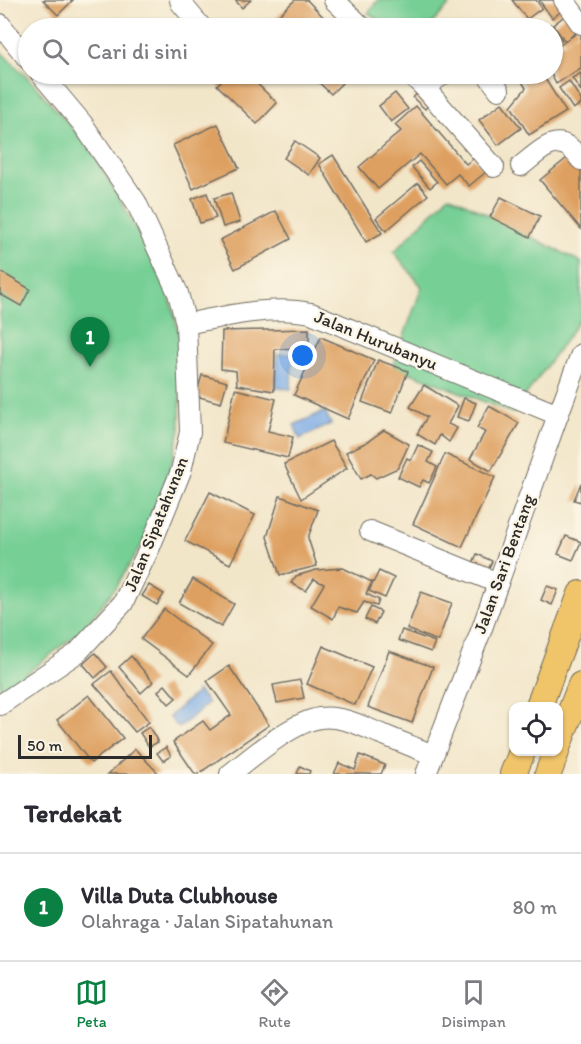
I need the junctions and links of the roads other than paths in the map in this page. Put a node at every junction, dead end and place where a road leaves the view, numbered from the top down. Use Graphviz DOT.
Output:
graph roads {
  1 [pos="180,0"];
  2 [pos="334,0"];
  3 [pos="564,0"];
  4 [pos="194,18"];
  5 [pos="353,18"];
  6 [pos="0,24"];
  7 [pos="581,24"];
  8 [pos="18,46"];
  9 [pos="49,84"];
  10 [pos="421,84"];
  11 [pos="494,84"];
  12 [pos="499,90"];
  13 [pos="581,160"];
  14 [pos="521,166"];
  15 [pos="494,167"];
  16 [pos="186,324"];
  17 [pos="581,354"];
  18 [pos="558,415"];
  19 [pos="370,531"];
  20 [pos="498,583"];
  21 [pos="581,594"];
  22 [pos="581,685"];
  23 [pos="540,702"];
  24 [pos="0,705"];
  25 [pos="563,732"];
  26 [pos="433,755"];
  27 [pos="520,756"];
  28 [pos="555,756"];
  29 [pos="230,774"];
  30 [pos="426,774"];
  31 [pos="513,774"];
  32 [pos="548,774"];
  1 -- 4 [label="street"];
  2 -- 5 [label="street"];
  3 -- 7 [label="street"];
  6 -- 8 [label="street"];
  9 -- 16 [label="street, Jalan Sipatahunan"];
  10 -- 15 [label="street"];
  11 -- 12 [label="street"];
  13 -- 14 [label="street"];
  16 -- 18 [label="street, Jalan Hurubanyu"];
  16 -- 24 [label="street, Jalan Sipatahunan"];
  17 -- 18 [label="street, Jalan Sari Bentang"];
  18 -- 20 [label="street, Jalan Sari Bentang"];
  19 -- 20 [label="street"];
  20 -- 26 [label="street, Jalan Sari Bentang"];
  21 -- 23 [label="main road"];
  22 -- 25 [label="main road"];
  26 -- 29 [label="street"];
  26 -- 30 [label="street, Jalan Sari Bentang"];
  27 -- 31 [label="main road"];
  28 -- 32 [label="main road"];
}
